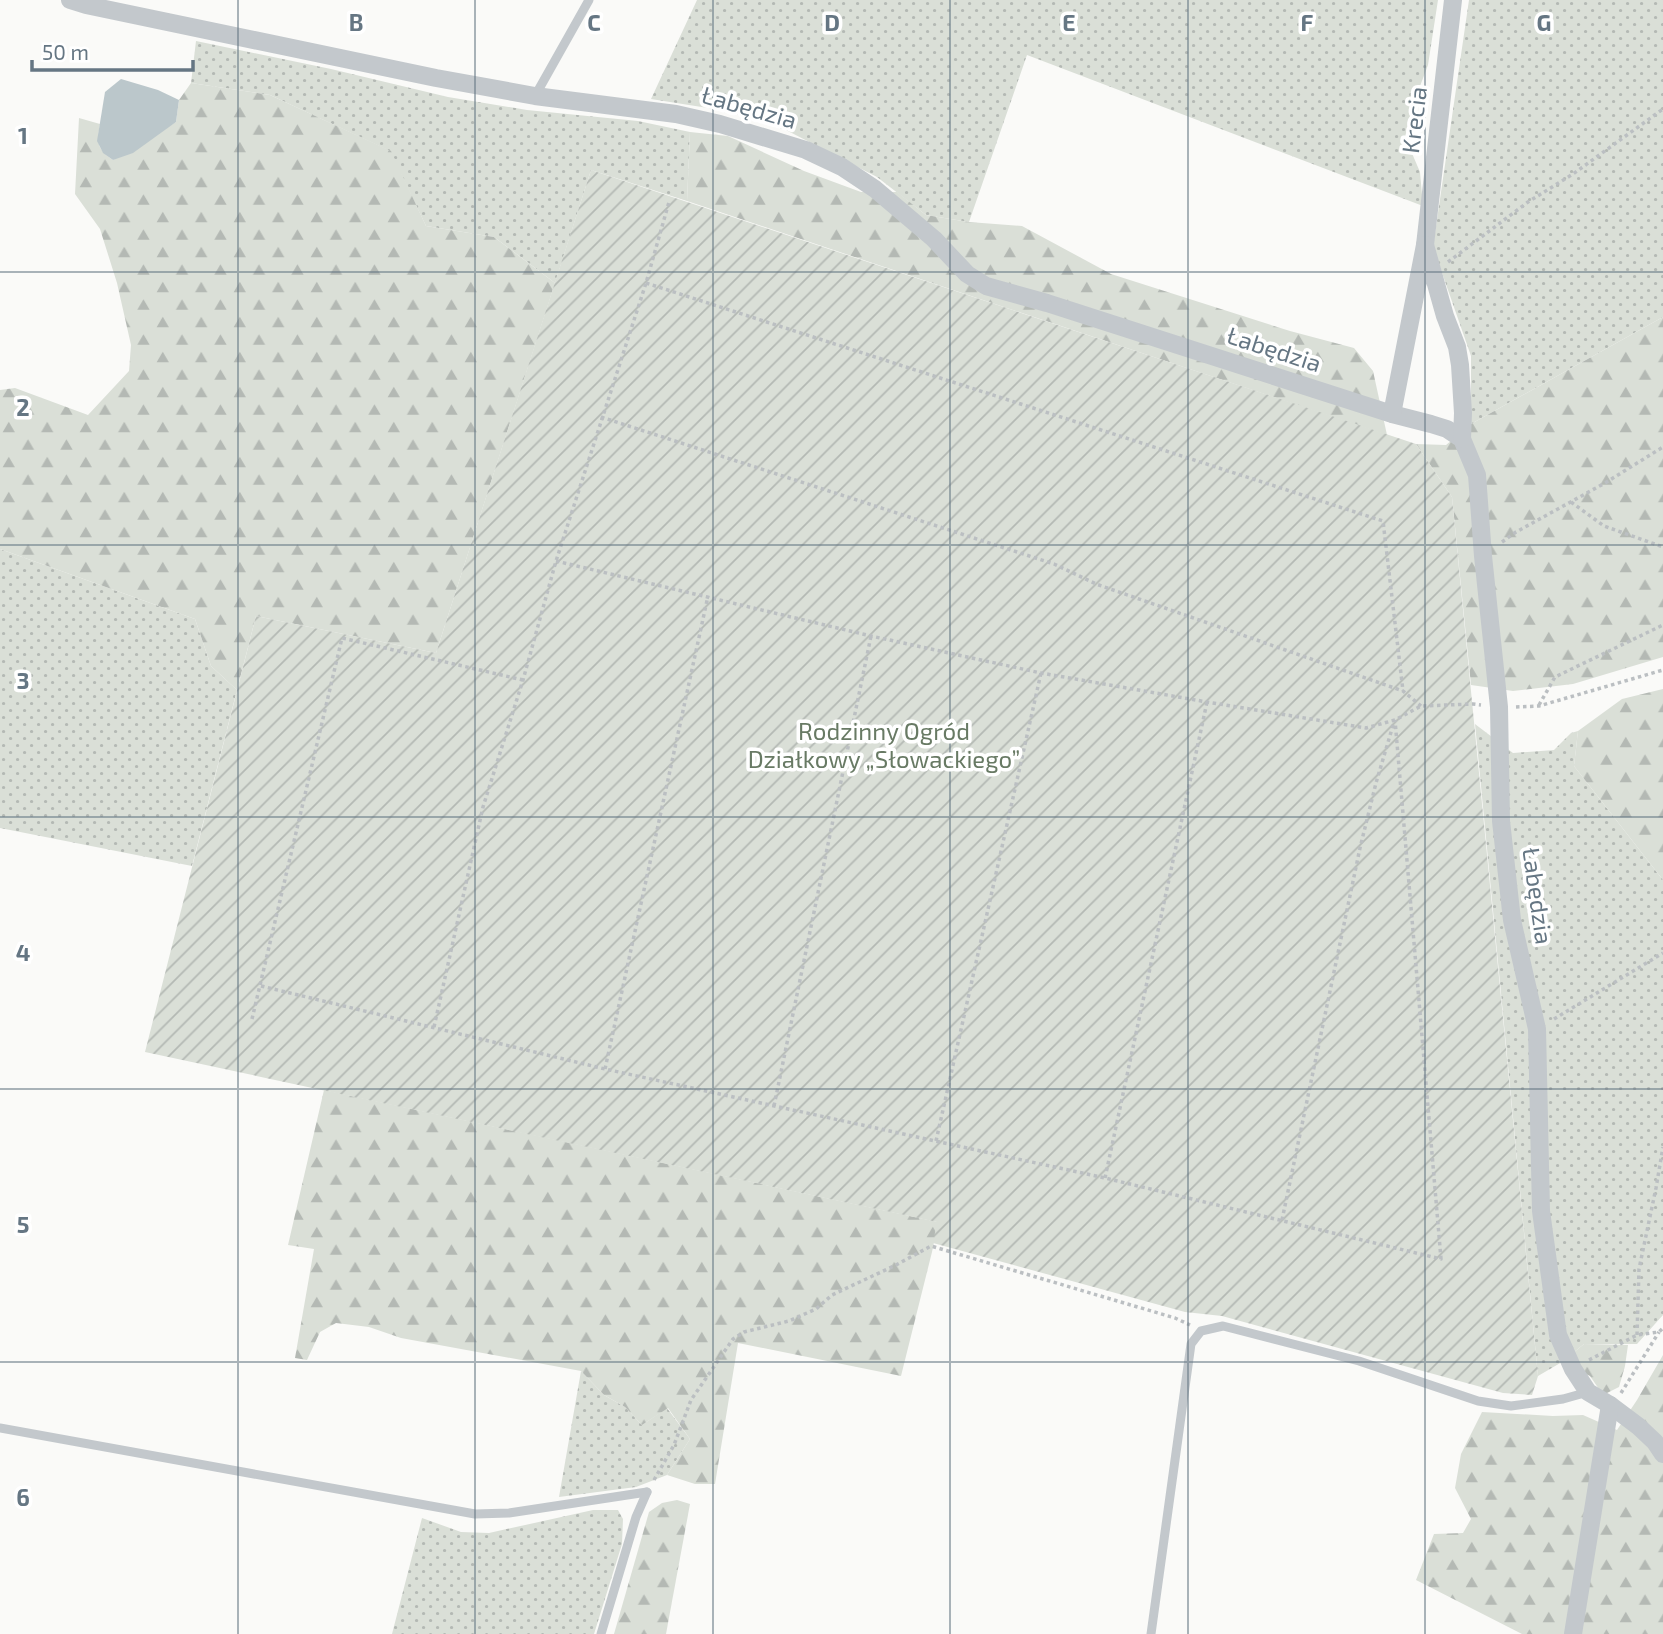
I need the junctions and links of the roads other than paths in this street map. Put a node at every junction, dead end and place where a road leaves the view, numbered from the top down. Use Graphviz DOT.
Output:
graph roads {
  1 [pos="70,0"];
  2 [pos="589,0"];
  3 [pos="1453,0"];
  4 [pos="535,96"];
  5 [pos="1425,245"];
  6 [pos="1392,414"];
  7 [pos="1461,439"];
  8 [pos="1588,1392"];
  9 [pos="1611,1405"];
  10 [pos="0,1428"];
  11 [pos="1663,1454"];
  12 [pos="601,1634"];
  13 [pos="1151,1634"];
  14 [pos="1573,1634"];
  1 -- 4 [label="street, Łabędzia"];
  2 -- 4 [label="lane"];
  3 -- 5 [label="street, Krecia"];
  4 -- 6 [label="street, Łabędzia"];
  5 -- 6 [label="street, Krecia"];
  5 -- 7 [label="street, Krecia"];
  6 -- 7 [label="street, Łabędzia"];
  7 -- 8 [label="street, Łabędzia"];
  8 -- 9 [label="street, Łabędzia"];
  8 -- 13 [label="lane"];
  9 -- 11 [label="street, Łabędzia"];
  9 -- 14 [label="street"];
  10 -- 12 [label="lane"];
}
